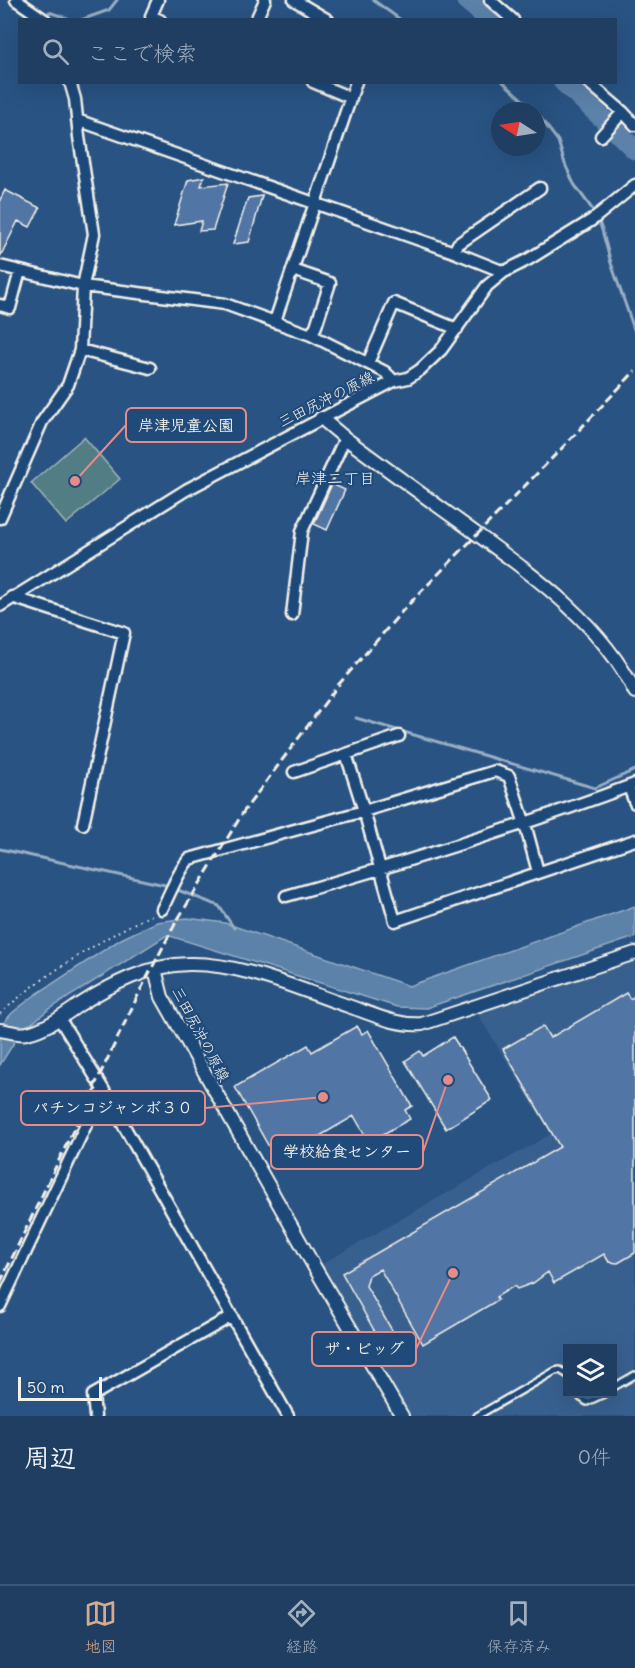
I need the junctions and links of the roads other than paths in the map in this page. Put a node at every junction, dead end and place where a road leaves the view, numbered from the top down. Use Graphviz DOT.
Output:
graph roads {
  1 [pos="16,0"];
  2 [pos="158,0"];
  3 [pos="265,0"];
  4 [pos="294,0"];
  5 [pos="490,0"];
  6 [pos="42,18"];
  7 [pos="156,18"];
  8 [pos="257,18"];
  9 [pos="325,18"];
  10 [pos="511,18"];
  11 [pos="71,84"];
  12 [pos="317,84"];
  13 [pos="355,84"];
  14 [pos="590,84"];
  15 [pos="351,98"];
  16 [pos="621,115"];
  17 [pos="77,120"];
  18 [pos="635,125"];
  19 [pos="602,135"];
  20 [pos="635,185"];
  21 [pos="540,188"];
  22 [pos="315,204"];
  23 [pos="454,252"];
  24 [pos="0,266"];
  25 [pos="293,270"];
  26 [pos="20,271"];
  27 [pos="504,272"];
  28 [pos="83,286"];
  29 [pos="0,305"];
  30 [pos="275,321"];
  31 [pos="457,329"];
  32 [pos="311,335"];
  33 [pos="81,350"];
  34 [pos="368,363"];
  35 [pos="150,368"];
  36 [pos="394,381"];
  37 [pos="321,418"];
  38 [pos="345,438"];
  39 [pos="0,518"];
  40 [pos="12,597"];
  41 [pos="0,606"];
  42 [pos="292,615"];
  43 [pos="635,692"];
  44 [pos="399,736"];
  45 [pos="346,754"];
  46 [pos="294,772"];
  47 [pos="632,786"];
  48 [pos="635,803"];
  49 [pos="364,811"];
  50 [pos="83,824"];
  51 [pos="525,824"];
  52 [pos="635,840"];
  53 [pos="381,869"];
  54 [pos="538,872"];
  55 [pos="286,896"];
  56 [pos="162,909"];
  57 [pos="635,953"];
  58 [pos="155,969"];
  59 [pos="59,1018"];
  60 [pos="0,1030"];
  61 [pos="103,1089"];
  62 [pos="0,1306"];
  63 [pos="232,1316"];
  64 [pos="563,1372"];
  65 [pos="635,1375"];
  66 [pos="617,1385"];
  67 [pos="581,1398"];
  68 [pos="596,1398"];
  69 [pos="94,1416"];
  70 [pos="288,1416"];
  71 [pos="402,1416"];
  72 [pos="477,1416"];
  1 -- 6 [label="street"];
  2 -- 7 [label="street"];
  3 -- 8 [label="street"];
  4 -- 9 [label="street"];
  5 -- 10 [label="street"];
  11 -- 17 [label="street"];
  12 -- 15 [label="street"];
  13 -- 15 [label="street"];
  14 -- 16 [label="street"];
  15 -- 22 [label="street"];
  16 -- 18 [label="street"];
  16 -- 19 [label="street"];
  17 -- 22 [label="street"];
  17 -- 28 [label="street"];
  20 -- 27 [label="street, 三田尻沖の原線"];
  21 -- 23 [label="street"];
  22 -- 23 [label="street"];
  22 -- 25 [label="street"];
  23 -- 27 [label="street"];
  24 -- 26 [label="street"];
  25 -- 30 [label="street"];
  25 -- 32 [label="street"];
  26 -- 28 [label="street"];
  26 -- 29 [label="street"];
  27 -- 31 [label="street, 三田尻沖の原線"];
  28 -- 30 [label="street"];
  28 -- 33 [label="street"];
  30 -- 32 [label="street"];
  31 -- 34 [label="street"];
  31 -- 36 [label="street, 三田尻沖の原線"];
  32 -- 34 [label="street"];
  33 -- 35 [label="street"];
  33 -- 39 [label="street"];
  34 -- 36 [label="street"];
  36 -- 37 [label="street, 三田尻沖の原線"];
  37 -- 38 [label="street"];
  37 -- 40 [label="street, 三田尻沖の原線"];
  38 -- 42 [label="street"];
  38 -- 43 [label="street"];
  40 -- 41 [label="street, 三田尻沖の原線"];
  40 -- 50 [label="street"];
  44 -- 45 [label="street"];
  45 -- 46 [label="street"];
  45 -- 49 [label="street"];
  47 -- 48 [label="street"];
  47 -- 51 [label="street"];
  49 -- 51 [label="street"];
  49 -- 53 [label="street"];
  49 -- 56 [label="street"];
  51 -- 53 [label="street"];
  51 -- 54 [label="street"];
  52 -- 54 [label="street"];
  53 -- 54 [label="street"];
  53 -- 55 [label="street"];
  57 -- 58 [label="street"];
  58 -- 59 [label="street"];
  58 -- 71 [label="street, 三田尻沖の原線"];
  59 -- 60 [label="street"];
  59 -- 61 [label="street"];
  61 -- 62 [label="street"];
  61 -- 63 [label="street"];
  63 -- 69 [label="street"];
  63 -- 70 [label="street"];
  64 -- 72 [label="lane"];
  65 -- 66 [label="lane"];
  67 -- 68 [label="lane"];
}
